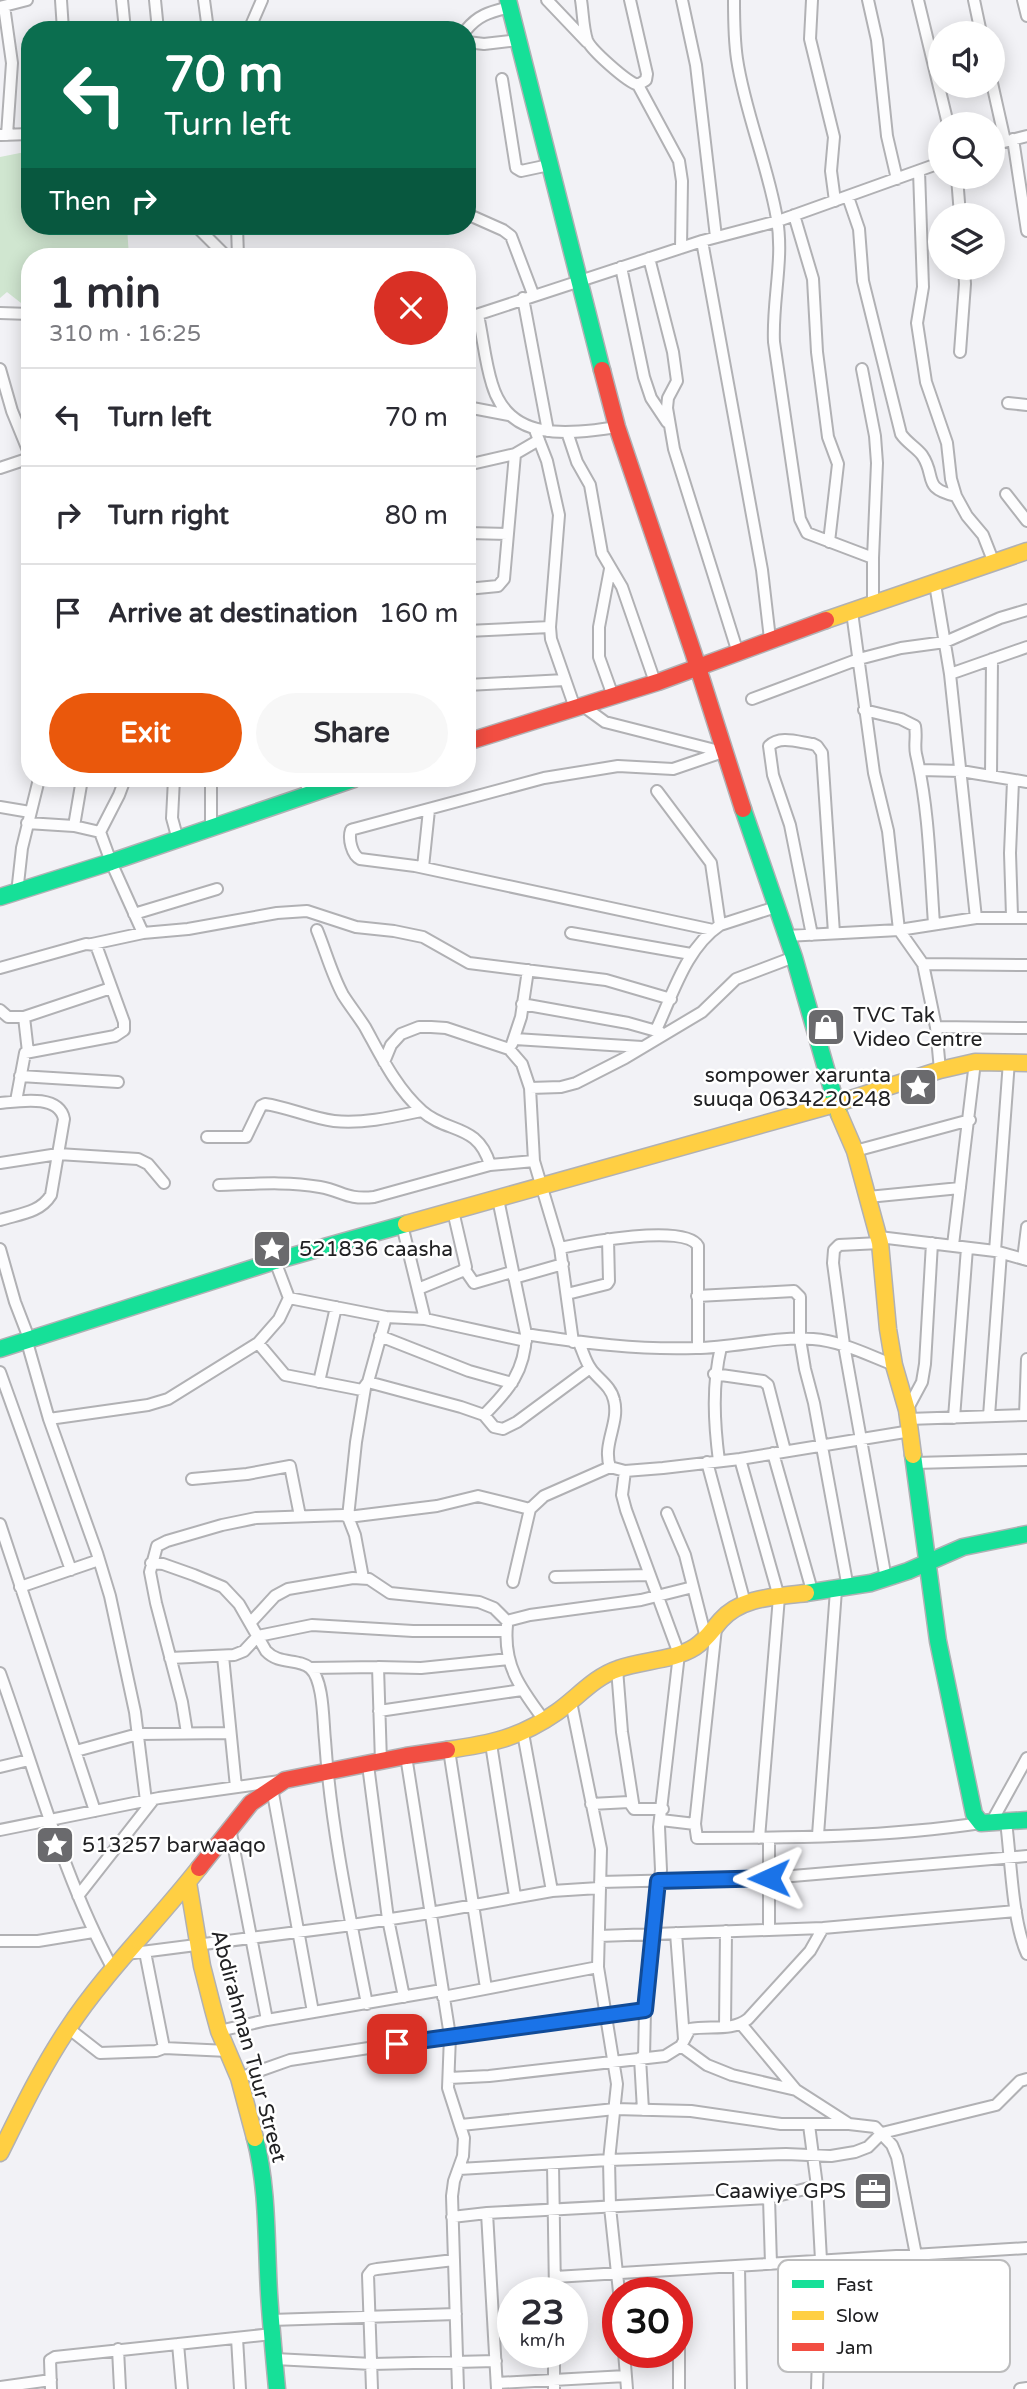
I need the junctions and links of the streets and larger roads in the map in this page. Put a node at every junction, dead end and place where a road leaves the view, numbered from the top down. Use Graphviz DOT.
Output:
graph roads {
  1 [pos="27,0"];
  2 [pos="61,0"];
  3 [pos="122,0"];
  4 [pos="155,0"];
  5 [pos="204,0"];
  6 [pos="262,0"];
  7 [pos="547,0"];
  8 [pos="581,0"];
  9 [pos="630,0"];
  10 [pos="682,0"];
  11 [pos="734,0"];
  12 [pos="812,0"];
  13 [pos="868,0"];
  14 [pos="918,0"];
  15 [pos="974,0"];
  16 [pos="1023,0"];
  17 [pos="509,4"];
  18 [pos="2,7"];
  19 [pos="1027,16"];
  20 [pos="62,21"];
  21 [pos="124,21"];
  22 [pos="157,21"];
  23 [pos="207,21"];
  24 [pos="253,21"];
  25 [pos="474,21"];
  26 [pos="978,21"];
  27 [pos="519,40"];
  28 [pos="587,42"];
  29 [pos="476,43"];
  30 [pos="502,79"];
  31 [pos="638,85"];
  32 [pos="996,98"];
  33 [pos="945,112"];
  34 [pos="4,135"];
  35 [pos="1027,136"];
  36 [pos="1009,140"];
  37 [pos="1005,141"];
  38 [pos="549,165"];
  39 [pos="928,168"];
  40 [pos="919,171"];
  41 [pos="897,179"];
  42 [pos="848,197"];
  43 [pos="835,201"];
  44 [pos="794,215"];
  45 [pos="476,218"];
  46 [pos="778,221"];
  47 [pos="1027,231"];
  48 [pos="205,235"];
  49 [pos="716,237"];
  50 [pos="702,241"];
  51 [pos="681,247"];
  52 [pos="218,248"];
  53 [pos="649,258"];
  54 [pos="621,267"];
  55 [pos="580,280"];
  56 [pos="965,280"];
  57 [pos="528,296"];
  58 [pos="0,313"];
  59 [pos="21,314"];
  60 [pos="476,315"];
  61 [pos="476,327"];
  62 [pos="960,352"];
  63 [pos="0,369"];
  64 [pos="862,369"];
  65 [pos="1008,403"];
  66 [pos="1027,405"];
  67 [pos="476,409"];
  68 [pos="12,411"];
  69 [pos="0,415"];
  70 [pos="509,415"];
  71 [pos="667,422"];
  72 [pos="617,427"];
  73 [pos="548,431"];
  74 [pos="567,432"];
  75 [pos="21,434"];
  76 [pos="537,435"];
  77 [pos="515,454"];
  78 [pos="21,461"];
  79 [pos="476,463"];
  80 [pos="0,469"];
  81 [pos="1006,494"];
  82 [pos="956,496"];
  83 [pos="1027,521"];
  84 [pos="476,533"];
  85 [pos="508,534"];
  86 [pos="829,542"];
  87 [pos="1027,551"];
  88 [pos="873,558"];
  89 [pos="994,563"];
  90 [pos="610,569"];
  91 [pos="935,584"];
  92 [pos="476,588"];
  93 [pos="873,603"];
  94 [pos="1027,610"];
  95 [pos="852,612"];
  96 [pos="550,626"];
  97 [pos="476,630"];
  98 [pos="770,639"];
  99 [pos="945,642"];
  100 [pos="1027,647"];
  101 [pos="738,653"];
  102 [pos="859,659"];
  103 [pos="992,659"];
  104 [pos="698,667"];
  105 [pos="950,674"];
  106 [pos="565,680"];
  107 [pos="655,682"];
  108 [pos="476,685"];
  109 [pos="613,696"];
  110 [pos="752,699"];
  111 [pos="579,707"];
  112 [pos="864,710"];
  113 [pos="476,739"];
  114 [pos="723,752"];
  115 [pos="921,770"];
  116 [pos="961,771"];
  117 [pos="991,776"];
  118 [pos="1013,781"];
  119 [pos="1027,782"];
  120 [pos="37,787"];
  121 [pos="81,787"];
  122 [pos="122,787"];
  123 [pos="174,787"];
  124 [pos="211,787"];
  125 [pos="307,787"];
  126 [pos="657,791"];
  127 [pos="0,807"];
  128 [pos="429,810"];
  129 [pos="29,817"];
  130 [pos="74,826"];
  131 [pos="211,828"];
  132 [pos="100,832"];
  133 [pos="178,840"];
  134 [pos="111,862"];
  135 [pos="423,867"];
  136 [pos="217,889"];
  137 [pos="17,893"];
  138 [pos="0,897"];
  139 [pos="776,907"];
  140 [pos="134,914"];
  141 [pos="1012,916"];
  142 [pos="976,918"];
  143 [pos="1027,918"];
  144 [pos="934,924"];
  145 [pos="717,927"];
  146 [pos="317,930"];
  147 [pos="899,930"];
  148 [pos="143,933"];
  149 [pos="571,933"];
  150 [pos="834,933"];
  151 [pos="812,935"];
  152 [pos="786,936"];
  153 [pos="92,944"];
  154 [pos="691,954"];
  155 [pos="794,957"];
  156 [pos="923,964"];
  157 [pos="1027,965"];
  158 [pos="0,968"];
  159 [pos="528,970"];
  160 [pos="111,988"];
  161 [pos="671,999"];
  162 [pos="522,1004"];
  163 [pos="0,1010"];
  164 [pos="24,1017"];
  165 [pos="936,1027"];
  166 [pos="1027,1028"];
  167 [pos="661,1032"];
  168 [pos="515,1038"];
  169 [pos="643,1047"];
  170 [pos="509,1049"];
  171 [pos="28,1052"];
  172 [pos="1009,1061"];
  173 [pos="384,1062"];
  174 [pos="975,1062"];
  175 [pos="1027,1063"];
  176 [pos="940,1070"];
  177 [pos="20,1076"];
  178 [pos="118,1082"];
  179 [pos="530,1088"];
  180 [pos="16,1101"];
  181 [pos="0,1103"];
  182 [pos="835,1104"];
  183 [pos="421,1111"];
  184 [pos="970,1120"];
  185 [pos="207,1137"];
  186 [pos="855,1150"];
  187 [pos="58,1154"];
  188 [pos="534,1161"];
  189 [pos="0,1163"];
  190 [pos="489,1165"];
  191 [pos="164,1184"];
  192 [pos="219,1185"];
  193 [pos="542,1187"];
  194 [pos="960,1188"];
  195 [pos="869,1197"];
  196 [pos="498,1199"];
  197 [pos="453,1211"];
  198 [pos="0,1220"];
  199 [pos="402,1225"];
  200 [pos="1027,1227"];
  201 [pos="608,1239"];
  202 [pos="879,1240"];
  203 [pos="932,1243"];
  204 [pos="953,1245"];
  205 [pos="560,1248"];
  206 [pos="967,1248"];
  207 [pos="0,1249"];
  208 [pos="998,1252"];
  209 [pos="1025,1260"];
  210 [pos="275,1261"];
  211 [pos="563,1264"];
  212 [pos="465,1270"];
  213 [pos="513,1275"];
  214 [pos="418,1289"];
  215 [pos="6,1291"];
  216 [pos="567,1294"];
  217 [pos="697,1296"];
  218 [pos="289,1298"];
  219 [pos="336,1307"];
  220 [pos="386,1317"];
  221 [pos="425,1319"];
  222 [pos="380,1336"];
  223 [pos="526,1337"];
  224 [pos="800,1339"];
  225 [pos="28,1342"];
  226 [pos="576,1342"];
  227 [pos="258,1343"];
  228 [pos="844,1345"];
  229 [pos="721,1347"];
  230 [pos="698,1348"];
  231 [pos="0,1349"];
  232 [pos="1027,1359"];
  233 [pos="894,1365"];
  234 [pos="590,1368"];
  235 [pos="0,1372"];
  236 [pos="714,1374"];
  237 [pos="318,1382"];
  238 [pos="512,1383"];
  239 [pos="366,1385"];
  240 [pos="484,1415"];
  241 [pos="1026,1415"];
  242 [pos="989,1416"];
  243 [pos="954,1418"];
  244 [pos="49,1419"];
  245 [pos="909,1420"];
  246 [pos="860,1440"];
  247 [pos="821,1445"];
  248 [pos="785,1451"];
  249 [pos="773,1453"];
  250 [pos="740,1459"];
  251 [pos="1027,1460"];
  252 [pos="713,1462"];
  253 [pos="915,1463"];
  254 [pos="610,1467"];
  255 [pos="625,1471"];
  256 [pos="192,1479"];
  257 [pos="530,1508"];
  258 [pos="667,1513"];
  259 [pos="300,1516"];
  260 [pos="348,1517"];
  261 [pos="0,1524"];
  262 [pos="1027,1534"];
  263 [pos="5,1554"];
  264 [pos="99,1560"];
  265 [pos="151,1563"];
  266 [pos="926,1563"];
  267 [pos="71,1570"];
  268 [pos="650,1575"];
  269 [pos="555,1577"];
  270 [pos="363,1578"];
  271 [pos="886,1579"];
  272 [pos="513,1582"];
  273 [pos="20,1587"];
  274 [pos="693,1587"];
  275 [pos="842,1589"];
  276 [pos="813,1594"];
  277 [pos="658,1596"];
  278 [pos="779,1597"];
  279 [pos="745,1603"];
  280 [pos="251,1622"];
  281 [pos="507,1626"];
  282 [pos="711,1633"];
  283 [pos="258,1636"];
  284 [pos="679,1654"];
  285 [pos="223,1656"];
  286 [pos="170,1658"];
  287 [pos="509,1659"];
  288 [pos="378,1667"];
  289 [pos="310,1668"];
  290 [pos="617,1669"];
  291 [pos="0,1673"];
  292 [pos="522,1690"];
  293 [pos="4,1697"];
  294 [pos="571,1702"];
  295 [pos="379,1711"];
  296 [pos="544,1720"];
  297 [pos="187,1733"];
  298 [pos="230,1733"];
  299 [pos="523,1733"];
  300 [pos="138,1734"];
  301 [pos="491,1744"];
  302 [pos="449,1750"];
  303 [pos="76,1751"];
  304 [pos="406,1756"];
  305 [pos="1027,1758"];
  306 [pos="29,1760"];
  307 [pos="375,1764"];
  308 [pos="0,1767"];
  309 [pos="327,1773"];
  310 [pos="279,1784"];
  311 [pos="236,1787"];
  312 [pos="150,1800"];
  313 [pos="591,1804"];
  314 [pos="634,1808"];
  315 [pos="95,1811"];
  316 [pos="662,1814"];
  317 [pos="49,1819"];
  318 [pos="1027,1820"];
  319 [pos="993,1823"];
  320 [pos="695,1824"];
  321 [pos="230,1828"];
  322 [pos="0,1830"];
  323 [pos="818,1835"];
  324 [pos="764,1838"];
  325 [pos="1011,1856"];
  326 [pos="1027,1856"];
  327 [pos="769,1878"];
  328 [pos="658,1881"];
  329 [pos="188,1882"];
  330 [pos="599,1885"];
  331 [pos="552,1891"];
  332 [pos="1014,1892"];
  333 [pos="1027,1892"];
  334 [pos="78,1896"];
  335 [pos="515,1896"];
  336 [pos="475,1905"];
  337 [pos="1016,1911"];
  338 [pos="430,1913"];
  339 [pos="388,1919"];
  340 [pos="352,1925"];
  341 [pos="823,1928"];
  342 [pos="769,1930"];
  343 [pos="726,1931"];
  344 [pos="93,1932"];
  345 [pos="298,1932"];
  346 [pos="676,1933"];
  347 [pos="651,1934"];
  348 [pos="599,1936"];
  349 [pos="250,1939"];
  350 [pos="0,1941"];
  351 [pos="198,1945"];
  352 [pos="145,1951"];
  353 [pos="126,1954"];
  354 [pos="1027,1954"];
  355 [pos="598,1967"];
  356 [pos="114,1971"];
  357 [pos="486,1988"];
  358 [pos="443,1993"];
  359 [pos="404,1997"];
  360 [pos="367,2004"];
  361 [pos="645,2010"];
  362 [pos="313,2012"];
  363 [pos="605,2014"];
  364 [pos="267,2020"];
  365 [pos="741,2024"];
  366 [pos="725,2027"];
  367 [pos="68,2028"];
  368 [pos="219,2031"];
  369 [pos="450,2036"];
  370 [pos="682,2042"];
  371 [pos="164,2048"];
  372 [pos="228,2051"];
  373 [pos="642,2058"];
  374 [pos="612,2061"];
  375 [pos="239,2078"];
  376 [pos="449,2078"];
  377 [pos="1027,2079"];
  378 [pos="796,2091"];
  379 [pos="615,2109"];
  380 [pos="643,2110"];
  381 [pos="849,2124"];
  382 [pos="461,2125"];
  383 [pos="809,2125"];
  384 [pos="882,2133"];
  385 [pos="0,2153"];
  386 [pos="813,2155"];
  387 [pos="609,2160"];
  388 [pos="553,2164"];
  389 [pos="459,2169"];
  390 [pos="817,2186"];
  391 [pos="769,2198"];
  392 [pos="610,2207"];
  393 [pos="553,2209"];
  394 [pos="487,2213"];
  395 [pos="452,2217"];
  396 [pos="1027,2248"];
  397 [pos="916,2255"];
  398 [pos="454,2260"];
  399 [pos="821,2260"];
  400 [pos="778,2263"];
  401 [pos="771,2264"];
  402 [pos="739,2266"];
  403 [pos="617,2274"];
  404 [pos="555,2277"];
  405 [pos="617,2277"];
  406 [pos="456,2314"];
  407 [pos="370,2316"];
  408 [pos="271,2327"];
  409 [pos="237,2338"];
  410 [pos="178,2344"];
  411 [pos="118,2349"];
  412 [pos="275,2359"];
  413 [pos="496,2361"];
  414 [pos="458,2362"];
  415 [pos="372,2364"];
  416 [pos="625,2368"];
  417 [pos="679,2368"];
  418 [pos="626,2376"];
  419 [pos="51,2384"];
  420 [pos="554,2384"];
  421 [pos="497,2386"];
  422 [pos="0,2387"];
  423 [pos="1027,2388"];
  424 [pos="120,2389"];
  425 [pos="182,2389"];
  426 [pos="240,2389"];
  427 [pos="277,2389"];
  428 [pos="372,2389"];
  429 [pos="458,2389"];
  430 [pos="628,2389"];
  431 [pos="679,2389"];
  432 [pos="741,2389"];
  433 [pos="1020,2389"];
  1 -- 18 [label="street"];
  2 -- 20 [label="street"];
  3 -- 21 [label="street"];
  4 -- 22 [label="street"];
  5 -- 23 [label="street"];
  6 -- 24 [label="street"];
  7 -- 28 [label="street"];
  8 -- 28 [label="street"];
  9 -- 31 [label="street"];
  10 -- 49 [label="street"];
  11 -- 46 [label="street"];
  12 -- 43 [label="street"];
  13 -- 41 [label="street"];
  14 -- 33 [label="street"];
  15 -- 26 [label="street"];
  16 -- 19 [label="street"];
  17 -- 25 [label="street"];
  17 -- 27 [label="street"];
  18 -- 34 [label="street"];
  27 -- 29 [label="street"];
  27 -- 38 [label="street"];
  28 -- 31 [label="street"];
  30 -- 38 [label="street"];
  31 -- 51 [label="street"];
  32 -- 36 [label="street"];
  35 -- 36 [label="street"];
  36 -- 37 [label="street"];
  36 -- 47 [label="street"];
  38 -- 55 [label="street"];
  39 -- 40 [label="street"];
  40 -- 41 [label="street"];
  40 -- 82 [label="street"];
  41 -- 42 [label="street"];
  42 -- 43 [label="street"];
  42 -- 82 [label="street"];
  43 -- 44 [label="street"];
  44 -- 46 [label="street"];
  44 -- 86 [label="street"];
  45 -- 57 [label="street"];
  46 -- 49 [label="street"];
  46 -- 86 [label="street"];
  48 -- 52 [label="street"];
  49 -- 50 [label="street"];
  50 -- 51 [label="street"];
  50 -- 98 [label="street"];
  51 -- 53 [label="street"];
  53 -- 54 [label="street"];
  53 -- 71 [label="street"];
  54 -- 55 [label="street"];
  54 -- 71 [label="street"];
  55 -- 57 [label="street"];
  55 -- 72 [label="street"];
  56 -- 62 [label="street"];
  57 -- 60 [label="street"];
  57 -- 73 [label="street"];
  58 -- 59 [label="street"];
  61 -- 70 [label="street"];
  63 -- 68 [label="street"];
  64 -- 88 [label="street"];
  65 -- 66 [label="street"];
  67 -- 70 [label="street"];
  68 -- 69 [label="street"];
  68 -- 75 [label="street"];
  70 -- 76 [label="street"];
  71 -- 101 [label="street"];
  72 -- 74 [label="street"];
  72 -- 104 [label="street"];
  73 -- 74 [label="street"];
  73 -- 76 [label="street"];
  74 -- 90 [label="street"];
  76 -- 77 [label="street"];
  76 -- 96 [label="street"];
  77 -- 79 [label="street"];
  77 -- 85 [label="street"];
  78 -- 80 [label="street"];
  81 -- 83 [label="street"];
  82 -- 89 [label="street"];
  84 -- 85 [label="street"];
  85 -- 92 [label="street"];
  86 -- 88 [label="street"];
  87 -- 89 [label="street"];
  88 -- 93 [label="street"];
  89 -- 91 [label="street"];
  90 -- 107 [label="street"];
  90 -- 109 [label="street"];
  91 -- 93 [label="street"];
  91 -- 99 [label="street"];
  93 -- 95 [label="street"];
  94 -- 99 [label="street"];
  95 -- 98 [label="street"];
  95 -- 102 [label="street"];
  96 -- 97 [label="street"];
  96 -- 106 [label="street"];
  98 -- 101 [label="street"];
  99 -- 102 [label="street"];
  99 -- 105 [label="street"];
  100 -- 103 [label="street"];
  101 -- 104 [label="street"];
  102 -- 110 [label="street"];
  102 -- 112 [label="street"];
  103 -- 105 [label="street"];
  103 -- 117 [label="street"];
  104 -- 107 [label="street"];
  104 -- 114 [label="street"];
  105 -- 116 [label="street"];
  106 -- 108 [label="street"];
  106 -- 111 [label="street"];
  107 -- 109 [label="street"];
  109 -- 111 [label="street"];
  111 -- 113 [label="street"];
  111 -- 114 [label="street"];
  112 -- 115 [label="street"];
  112 -- 147 [label="street"];
  114 -- 128 [label="street"];
  114 -- 139 [label="street"];
  115 -- 116 [label="street"];
  115 -- 144 [label="street"];
  116 -- 117 [label="street"];
  116 -- 142 [label="street"];
  117 -- 118 [label="street"];
  118 -- 119 [label="street"];
  118 -- 141 [label="street"];
  120 -- 129 [label="street"];
  121 -- 130 [label="street"];
  122 -- 132 [label="street"];
  123 -- 133 [label="street"];
  124 -- 131 [label="street"];
  125 -- 131 [label="street"];
  126 -- 145 [label="street"];
  127 -- 129 [label="street"];
  128 -- 135 [label="street"];
  128 -- 135 [label="street"];
  129 -- 130 [label="street"];
  129 -- 137 [label="street"];
  130 -- 132 [label="street"];
  131 -- 133 [label="street"];
  132 -- 134 [label="street"];
  133 -- 134 [label="street"];
  134 -- 137 [label="street"];
  134 -- 140 [label="street"];
  135 -- 145 [label="street"];
  136 -- 140 [label="street"];
  137 -- 138 [label="street"];
  139 -- 145 [label="street"];
  139 -- 152 [label="street"];
  140 -- 148 [label="street"];
  141 -- 142 [label="street"];
  141 -- 143 [label="street"];
  142 -- 144 [label="street"];
  144 -- 147 [label="street"];
  145 -- 154 [label="street"];
  146 -- 173 [label="street"];
  147 -- 150 [label="street"];
  147 -- 156 [label="street"];
  148 -- 153 [label="street"];
  148 -- 159 [label="street"];
  149 -- 154 [label="street"];
  150 -- 151 [label="street"];
  150 -- 151 [label="street"];
  151 -- 152 [label="street"];
  152 -- 155 [label="street"];
  153 -- 158 [label="street"];
  153 -- 160 [label="street"];
  154 -- 161 [label="street"];
  155 -- 167 [label="street"];
  155 -- 182 [label="street"];
  156 -- 157 [label="street"];
  156 -- 165 [label="street"];
  159 -- 161 [label="street"];
  159 -- 162 [label="street"];
  160 -- 164 [label="street"];
  160 -- 171 [label="street"];
  161 -- 167 [label="street"];
  162 -- 167 [label="street"];
  162 -- 168 [label="street"];
  163 -- 164 [label="street"];
  164 -- 171 [label="street"];
  165 -- 166 [label="street"];
  165 -- 176 [label="street"];
  167 -- 169 [label="street"];
  168 -- 169 [label="street"];
  168 -- 170 [label="street"];
  169 -- 179 [label="street"];
  170 -- 173 [label="street"];
  170 -- 179 [label="street"];
  171 -- 177 [label="street"];
  172 -- 174 [label="street"];
  172 -- 175 [label="street"];
  172 -- 208 [label="street"];
  173 -- 183 [label="street"];
  174 -- 176 [label="street"];
  174 -- 184 [label="street"];
  176 -- 182 [label="street"];
  177 -- 178 [label="street"];
  177 -- 180 [label="street"];
  179 -- 188 [label="street"];
  180 -- 181 [label="street"];
  180 -- 187 [label="street"];
  182 -- 186 [label="street"];
  182 -- 193 [label="street"];
  183 -- 185 [label="street"];
  183 -- 190 [label="street"];
  184 -- 186 [label="street"];
  184 -- 194 [label="street"];
  186 -- 195 [label="street"];
  187 -- 189 [label="street"];
  187 -- 191 [label="street"];
  187 -- 198 [label="street"];
  188 -- 190 [label="street"];
  188 -- 193 [label="street"];
  190 -- 192 [label="street"];
  193 -- 196 [label="street"];
  193 -- 205 [label="street"];
  194 -- 195 [label="street"];
  194 -- 204 [label="street"];
  195 -- 202 [label="street"];
  196 -- 197 [label="street"];
  196 -- 213 [label="street"];
  197 -- 199 [label="street"];
  197 -- 212 [label="street"];
  199 -- 210 [label="street"];
  199 -- 214 [label="street"];
  200 -- 209 [label="street"];
  201 -- 205 [label="street"];
  201 -- 216 [label="street"];
  201 -- 217 [label="street"];
  202 -- 203 [label="street"];
  202 -- 228 [label="street"];
  202 -- 233 [label="street"];
  203 -- 204 [label="street"];
  203 -- 245 [label="street"];
  204 -- 206 [label="street"];
  205 -- 211 [label="street"];
  206 -- 208 [label="street"];
  206 -- 243 [label="street"];
  207 -- 215 [label="street"];
  208 -- 209 [label="street"];
  208 -- 242 [label="street"];
  210 -- 218 [label="street"];
  210 -- 225 [label="street"];
  211 -- 213 [label="street"];
  211 -- 216 [label="street"];
  212 -- 213 [label="street"];
  212 -- 214 [label="street"];
  213 -- 223 [label="street"];
  214 -- 221 [label="street"];
  215 -- 225 [label="street"];
  216 -- 226 [label="street"];
  217 -- 224 [label="street"];
  217 -- 230 [label="street"];
  218 -- 219 [label="street"];
  218 -- 227 [label="street"];
  219 -- 220 [label="street"];
  219 -- 237 [label="street"];
  220 -- 221 [label="street"];
  220 -- 222 [label="street"];
  221 -- 223 [label="street"];
  222 -- 238 [label="street"];
  222 -- 239 [label="street"];
  223 -- 226 [label="street"];
  223 -- 238 [label="street"];
  224 -- 228 [label="street"];
  224 -- 229 [label="street"];
  224 -- 247 [label="street"];
  225 -- 231 [label="street"];
  225 -- 244 [label="street"];
  226 -- 230 [label="street"];
  226 -- 234 [label="street"];
  227 -- 237 [label="street"];
  227 -- 244 [label="street"];
  228 -- 233 [label="street"];
  228 -- 246 [label="street"];
  229 -- 230 [label="street"];
  229 -- 236 [label="street"];
  232 -- 241 [label="street"];
  233 -- 245 [label="street"];
  234 -- 240 [label="street"];
  234 -- 254 [label="street"];
  235 -- 267 [label="street"];
  236 -- 248 [label="street"];
  236 -- 252 [label="street"];
  237 -- 239 [label="street"];
  238 -- 240 [label="street"];
  239 -- 240 [label="street"];
  239 -- 260 [label="street"];
  241 -- 242 [label="street"];
  242 -- 243 [label="street"];
  243 -- 245 [label="street"];
  244 -- 264 [label="street"];
  245 -- 246 [label="street"];
  245 -- 253 [label="street"];
  246 -- 247 [label="street"];
  246 -- 271 [label="street"];
  247 -- 248 [label="street"];
  247 -- 275 [label="street"];
  248 -- 249 [label="street"];
  249 -- 250 [label="street"];
  249 -- 276 [label="street"];
  250 -- 252 [label="street"];
  250 -- 278 [label="street"];
  251 -- 253 [label="street"];
  252 -- 255 [label="street"];
  252 -- 279 [label="street"];
  253 -- 266 [label="street"];
  254 -- 255 [label="street"];
  254 -- 257 [label="street"];
  255 -- 268 [label="street"];
  256 -- 259 [label="street"];
  257 -- 260 [label="street"];
  257 -- 272 [label="street"];
  258 -- 274 [label="street"];
  259 -- 260 [label="street"];
  259 -- 265 [label="street"];
  260 -- 270 [label="street"];
  261 -- 263 [label="street"];
  262 -- 266 [label="street"];
  263 -- 273 [label="street"];
  264 -- 267 [label="street"];
  264 -- 300 [label="street"];
  265 -- 280 [label="street"];
  265 -- 286 [label="street"];
  266 -- 271 [label="street"];
  266 -- 319 [label="street"];
  267 -- 273 [label="street"];
  268 -- 269 [label="street"];
  268 -- 277 [label="street"];
  270 -- 280 [label="street"];
  270 -- 281 [label="street"];
  271 -- 275 [label="street"];
  273 -- 303 [label="street"];
  274 -- 277 [label="street"];
  274 -- 282 [label="street"];
  275 -- 276 [label="street"];
  275 -- 323 [label="street"];
  276 -- 278 [label="street"];
  277 -- 281 [label="street"];
  277 -- 284 [label="street"];
  278 -- 279 [label="street"];
  278 -- 324 [label="street"];
  279 -- 282 [label="street"];
  280 -- 283 [label="street"];
  281 -- 283 [label="street"];
  281 -- 287 [label="street"];
  282 -- 284 [label="street"];
  282 -- 320 [label="street"];
  283 -- 285 [label="street"];
  283 -- 289 [label="street"];
  284 -- 290 [label="street"];
  284 -- 316 [label="street"];
  285 -- 286 [label="street"];
  285 -- 298 [label="street"];
  286 -- 297 [label="street"];
  287 -- 288 [label="street"];
  287 -- 292 [label="street"];
  288 -- 289 [label="street"];
  288 -- 295 [label="street"];
  289 -- 309 [label="street"];
  290 -- 294 [label="street"];
  290 -- 314 [label="street"];
  291 -- 293 [label="street"];
  292 -- 295 [label="street"];
  292 -- 296 [label="street"];
  293 -- 306 [label="street"];
  294 -- 296 [label="street"];
  294 -- 313 [label="street"];
  295 -- 307 [label="street"];
  296 -- 299 [label="street"];
  297 -- 298 [label="street"];
  297 -- 300 [label="street"];
  298 -- 311 [label="street"];
  299 -- 301 [label="street"];
  299 -- 331 [label="street"];
  300 -- 303 [label="street"];
  300 -- 312 [label="street"];
  301 -- 302 [label="street"];
  301 -- 335 [label="street"];
  302 -- 304 [label="street"];
  302 -- 336 [label="street"];
  303 -- 315 [label="street"];
  304 -- 307 [label="street"];
  304 -- 338 [label="street"];
  305 -- 319 [label="street"];
  306 -- 308 [label="street"];
  306 -- 317 [label="street"];
  307 -- 309 [label="street"];
  307 -- 339 [label="street"];
  309 -- 310 [label="street"];
  309 -- 340 [label="street"];
  310 -- 311 [label="street"];
  310 -- 321 [label="street"];
  310 -- 345 [label="street"];
  311 -- 312 [label="street"];
  312 -- 315 [label="street"];
  312 -- 334 [label="street"];
  313 -- 314 [label="street"];
  313 -- 330 [label="street"];
  314 -- 316 [label="street"];
  315 -- 317 [label="street"];
  316 -- 320 [label="street"];
  316 -- 328 [label="street"];
  317 -- 322 [label="street"];
  317 -- 334 [label="street"];
  318 -- 319 [label="street"];
  319 -- 323 [label="street"];
  319 -- 325 [label="street"];
  320 -- 324 [label="street"];
  321 -- 329 [label="street"];
  321 -- 349 [label="street"];
  323 -- 324 [label="street"];
  324 -- 327 [label="street"];
  325 -- 326 [label="street"];
  325 -- 327 [label="street"];
  325 -- 332 [label="street"];
  327 -- 328 [label="street"];
  327 -- 342 [label="street"];
  328 -- 330 [label="street"];
  328 -- 347 [label="street"];
  329 -- 351 [label="street, Abdirahman Tuur Street"];
  329 -- 353 [label="street"];
  330 -- 331 [label="street"];
  330 -- 348 [label="street"];
  331 -- 335 [label="street"];
  332 -- 333 [label="street"];
  332 -- 337 [label="street"];
  334 -- 344 [label="street"];
  335 -- 336 [label="street"];
  336 -- 338 [label="street"];
  336 -- 357 [label="street"];
  337 -- 341 [label="street"];
  337 -- 354 [label="street"];
  338 -- 339 [label="street"];
  338 -- 358 [label="street"];
  339 -- 340 [label="street"];
  339 -- 359 [label="street"];
  340 -- 345 [label="street"];
  340 -- 360 [label="street"];
  341 -- 342 [label="street"];
  341 -- 365 [label="street"];
  342 -- 343 [label="street"];
  343 -- 346 [label="street"];
  343 -- 366 [label="street"];
  344 -- 350 [label="street"];
  344 -- 356 [label="street"];
  345 -- 349 [label="street"];
  345 -- 362 [label="street"];
  346 -- 347 [label="street"];
  346 -- 370 [label="street"];
  347 -- 348 [label="street"];
  347 -- 361 [label="street"];
  348 -- 355 [label="street"];
  349 -- 351 [label="street"];
  349 -- 364 [label="street"];
  351 -- 352 [label="street"];
  351 -- 368 [label="street, Abdirahman Tuur Street"];
  352 -- 353 [label="street"];
  352 -- 371 [label="street"];
  353 -- 356 [label="street"];
  355 -- 357 [label="street"];
  355 -- 363 [label="street"];
  356 -- 367 [label="street"];
  357 -- 358 [label="street"];
  358 -- 359 [label="street"];
  358 -- 369 [label="street"];
  359 -- 360 [label="street"];
  360 -- 362 [label="street"];
  361 -- 363 [label="street"];
  361 -- 373 [label="street"];
  362 -- 364 [label="street"];
  363 -- 369 [label="street"];
  363 -- 374 [label="street"];
  364 -- 368 [label="street"];
  365 -- 366 [label="street"];
  365 -- 378 [label="street"];
  366 -- 370 [label="street"];
  367 -- 371 [label="street"];
  367 -- 385 [label="street"];
  368 -- 372 [label="street, Abdirahman Tuur Street"];
  369 -- 375 [label="street"];
  369 -- 376 [label="street"];
  370 -- 373 [label="street"];
  370 -- 378 [label="street"];
  371 -- 372 [label="street"];
  372 -- 375 [label="street, Abdirahman Tuur Street"];
  373 -- 374 [label="street"];
  373 -- 380 [label="street"];
  374 -- 376 [label="street"];
  374 -- 379 [label="street"];
  375 -- 408 [label="street, Abdirahman Tuur Street"];
  376 -- 382 [label="street"];
  377 -- 384 [label="street"];
  378 -- 381 [label="street"];
  379 -- 380 [label="street"];
  379 -- 382 [label="street"];
  379 -- 387 [label="street"];
  380 -- 383 [label="street"];
  381 -- 383 [label="street"];
  381 -- 384 [label="street"];
  382 -- 389 [label="street"];
  383 -- 386 [label="street"];
  384 -- 386 [label="street"];
  384 -- 397 [label="street"];
  386 -- 387 [label="street"];
  386 -- 390 [label="street"];
  387 -- 388 [label="street"];
  387 -- 392 [label="street"];
  388 -- 389 [label="street"];
  388 -- 393 [label="street"];
  389 -- 395 [label="street"];
  390 -- 391 [label="street"];
  390 -- 399 [label="street"];
  391 -- 392 [label="street"];
  391 -- 401 [label="street"];
  392 -- 393 [label="street"];
  392 -- 403 [label="street"];
  393 -- 394 [label="street"];
  393 -- 404 [label="street"];
  394 -- 395 [label="street"];
  394 -- 413 [label="street"];
  395 -- 398 [label="street"];
  396 -- 397 [label="street"];
  397 -- 399 [label="street"];
  398 -- 406 [label="street"];
  398 -- 407 [label="street"];
  400 -- 401 [label="street"];
  401 -- 402 [label="street"];
  402 -- 403 [label="street"];
  402 -- 432 [label="street"];
  403 -- 404 [label="street"];
  403 -- 405 [label="street"];
  406 -- 407 [label="street"];
  406 -- 414 [label="street"];
  407 -- 408 [label="street"];
  407 -- 415 [label="street"];
  408 -- 409 [label="street"];
  408 -- 412 [label="street, Abdirahman Tuur Street"];
  409 -- 410 [label="street"];
  409 -- 426 [label="street"];
  410 -- 411 [label="street"];
  410 -- 425 [label="street"];
  411 -- 419 [label="street"];
  411 -- 424 [label="street"];
  412 -- 415 [label="street"];
  412 -- 427 [label="street, Abdirahman Tuur Street"];
  413 -- 414 [label="street"];
  413 -- 421 [label="street"];
  414 -- 415 [label="street"];
  414 -- 429 [label="street"];
  415 -- 428 [label="street"];
  416 -- 418 [label="street"];
  417 -- 431 [label="street"];
  418 -- 420 [label="street"];
  418 -- 430 [label="street"];
  419 -- 422 [label="street"];
  420 -- 421 [label="street"];
  423 -- 433 [label="street"];
}
